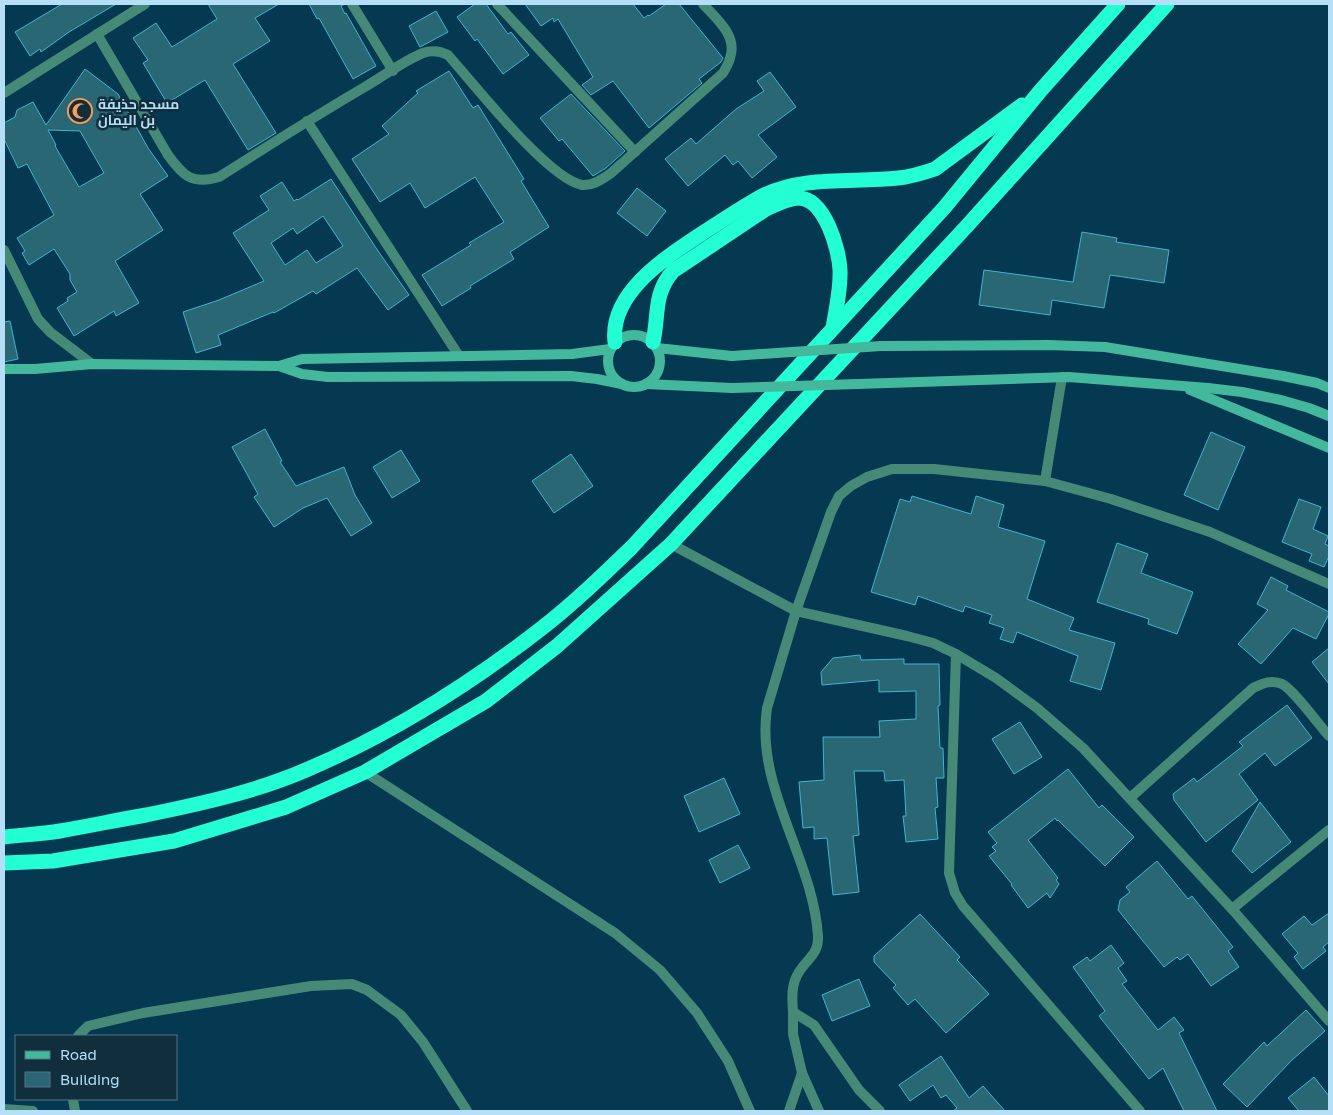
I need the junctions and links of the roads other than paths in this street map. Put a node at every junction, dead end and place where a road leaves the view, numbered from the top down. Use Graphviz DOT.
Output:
graph roads {
  1 [pos="145,4"];
  2 [pos="352,4"];
  3 [pos="497,4"];
  4 [pos="702,4"];
  5 [pos="1118,4"];
  6 [pos="1167,4"];
  7 [pos="97,34"];
  8 [pos="393,71"];
  9 [pos="1041,90"];
  10 [pos="4,93"];
  11 [pos="307,121"];
  12 [pos="635,152"];
  13 [pos="4,250"];
  14 [pos="833,328"];
  15 [pos="655,345"];
  16 [pos="613,346"];
  17 [pos="458,356"];
  18 [pos="92,364"];
  19 [pos="279,366"];
  20 [pos="4,369"];
  21 [pos="1062,377"];
  22 [pos="622,384"];
  23 [pos="646,384"];
  24 [pos="1180,385"];
  25 [pos="1329,388"];
  26 [pos="1329,416"];
  27 [pos="1329,448"];
  28 [pos="1045,481"];
  29 [pos="670,544"];
  30 [pos="1329,584"];
  31 [pos="796,611"];
  32 [pos="956,654"];
  33 [pos="1329,736"];
  34 [pos="365,772"];
  35 [pos="1130,798"];
  36 [pos="1329,830"];
  37 [pos="4,837"];
  38 [pos="4,863"];
  39 [pos="1232,909"];
  40 [pos="793,1012"];
  41 [pos="1329,1021"];
  42 [pos="79,1035"];
  43 [pos="802,1073"];
  44 [pos="4,1109"];
  45 [pos="33,1111"];
  46 [pos="467,1111"];
  47 [pos="750,1111"];
  48 [pos="789,1111"];
  49 [pos="819,1111"];
  50 [pos="880,1111"];
  51 [pos="1140,1111"];
  1 -- 7 [label="street"];
  2 -- 8 [label="street"];
  3 -- 12 [label="street"];
  4 -- 12 [label="street"];
  5 -- 9 [label="highway"];
  6 -- 29 [label="highway"];
  7 -- 10 [label="street"];
  7 -- 11 [label="street"];
  8 -- 11 [label="street"];
  8 -- 12 [label="street"];
  9 -- 14 [label="highway"];
  9 -- 16 [label="highway"];
  11 -- 17 [label="street"];
  13 -- 18 [label="street"];
  14 -- 15 [label="highway"];
  14 -- 37 [label="highway"];
  15 -- 16 [label="street"];
  15 -- 23 [label="street"];
  15 -- 25 [label="street, bridge"];
  16 -- 17 [label="street"];
  16 -- 22 [label="street"];
  17 -- 19 [label="street"];
  18 -- 19 [label="street"];
  18 -- 20 [label="street"];
  19 -- 22 [label="street"];
  21 -- 23 [label="street, bridge"];
  21 -- 24 [label="street"];
  21 -- 28 [label="street"];
  22 -- 23 [label="street"];
  24 -- 26 [label="street"];
  24 -- 27 [label="street"];
  28 -- 30 [label="street"];
  28 -- 31 [label="street"];
  29 -- 31 [label="street"];
  29 -- 34 [label="highway"];
  31 -- 32 [label="street"];
  31 -- 40 [label="street"];
  32 -- 35 [label="street"];
  32 -- 51 [label="street"];
  33 -- 35 [label="street"];
  34 -- 38 [label="highway"];
  34 -- 47 [label="street"];
  35 -- 39 [label="street"];
  36 -- 39 [label="street"];
  39 -- 41 [label="street"];
  40 -- 43 [label="street"];
  40 -- 50 [label="street"];
  42 -- 46 [label="street"];
  43 -- 48 [label="street"];
  43 -- 49 [label="street"];
  44 -- 45 [label="street"];
}
